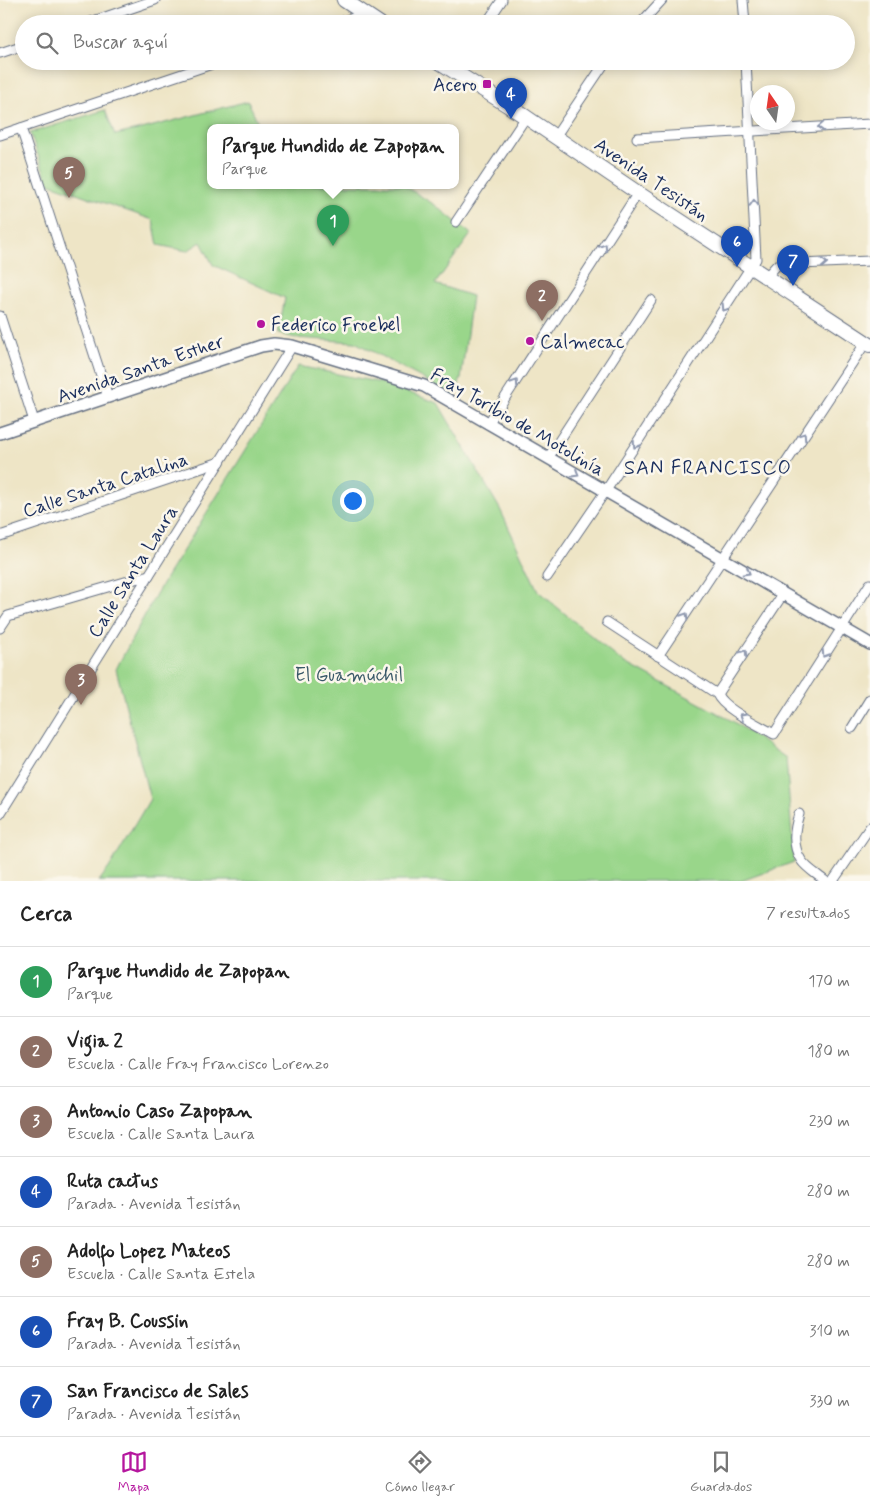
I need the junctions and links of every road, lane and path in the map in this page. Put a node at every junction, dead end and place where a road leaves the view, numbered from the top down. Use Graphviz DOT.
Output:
graph roads {
  1 [pos="156,0"];
  2 [pos="502,0"];
  3 [pos="663,0"];
  4 [pos="744,0"];
  5 [pos="351,2"];
  6 [pos="364,14"];
  7 [pos="112,15"];
  8 [pos="361,15"];
  9 [pos="492,15"];
  10 [pos="649,15"];
  11 [pos="745,15"];
  12 [pos="15,48"];
  13 [pos="0,53"];
  14 [pos="195,70"];
  15 [pos="463,70"];
  16 [pos="600,70"];
  17 [pos="747,70"];
  18 [pos="526,117"];
  19 [pos="870,124"];
  20 [pos="21,128"];
  21 [pos="750,131"];
  22 [pos="0,135"];
  23 [pos="555,137"];
  24 [pos="637,138"];
  25 [pos="638,193"];
  26 [pos="456,222"];
  27 [pos="870,261"];
  28 [pos="751,268"];
  29 [pos="766,277"];
  30 [pos="651,300"];
  31 [pos="0,316"];
  32 [pos="2,328"];
  33 [pos="868,343"];
  34 [pos="292,346"];
  35 [pos="108,397"];
  36 [pos="34,422"];
  37 [pos="488,424"];
  38 [pos="0,433"];
  39 [pos="548,458"];
  40 [pos="220,462"];
  41 [pos="605,492"];
  42 [pos="0,536"];
  43 [pos="723,558"];
  44 [pos="148,574"];
  45 [pos="547,577"];
  46 [pos="870,584"];
  47 [pos="784,594"];
  48 [pos="607,622"];
  49 [pos="0,628"];
  50 [pos="842,628"];
  51 [pos="870,644"];
  52 [pos="658,656"];
  53 [pos="717,694"];
  54 [pos="870,699"];
  55 [pos="852,728"];
  56 [pos="0,814"];
  57 [pos="799,814"];
  58 [pos="870,827"];
  59 [pos="825,881"];
  60 [pos="833,881"];
  1 -- 7 [label="street"];
  2 -- 9 [label="street"];
  3 -- 10 [label="street"];
  4 -- 11 [label="street"];
  5 -- 6 [label="main road"];
  6 -- 8 [label="street"];
  12 -- 13 [label="street"];
  14 -- 20 [label="street"];
  15 -- 18 [label="main road, Avenida Tesistán"];
  16 -- 23 [label="street"];
  17 -- 21 [label="street"];
  18 -- 23 [label="main road, Avenida Tesistán"];
  18 -- 26 [label="street"];
  19 -- 21 [label="street, one-way"];
  20 -- 22 [label="street"];
  20 -- 35 [label="street"];
  21 -- 24 [label="street"];
  28 -- 21 [label="street, one-way"];
  23 -- 25 [label="main road, Avenida Tesistán"];
  25 -- 28 [label="main road, Avenida Tesistán"];
  37 -- 25 [label="street, one-way"];
  29 -- 27 [label="street, one-way"];
  28 -- 29 [label="main road, Avenida Tesistán"];
  28 -- 41 [label="street, one-way"];
  29 -- 33 [label="main road, Avenida Tesistán"];
  30 -- 39 [label="street"];
  31 -- 32 [label="street"];
  32 -- 36 [label="street"];
  43 -- 33 [label="street, one-way"];
  34 -- 35 [label="street, Avenida Santa Esther"];
  34 -- 37 [label="street, Fray Toribio de Motolinía"];
  34 -- 40 [label="street, Calle Santa Laura"];
  35 -- 36 [label="street, Avenida Santa Esther"];
  36 -- 38 [label="street, Avenida Santa Esther"];
  37 -- 39 [label="street, Fray Toribio de Motolinía"];
  39 -- 41 [label="street, Fray Toribio de Motolinía, one-way"];
  40 -- 42 [label="street, Calle Santa Catalina"];
  40 -- 44 [label="street, Calle Santa Laura"];
  41 -- 43 [label="street, Fray Toribio de Motolinía"];
  41 -- 45 [label="street"];
  43 -- 47 [label="street, Fray Toribio de Motolinía, one-way"];
  52 -- 43 [label="street, one-way"];
  44 -- 49 [label="street"];
  44 -- 56 [label="street, Calle Santa Laura"];
  46 -- 50 [label="street"];
  47 -- 50 [label="street, Fray Toribio de Motolinía"];
  53 -- 47 [label="street, one-way"];
  48 -- 52 [label="street"];
  50 -- 51 [label="street, Fray Toribio de Motolinía"];
  50 -- 53 [label="street, one-way"];
  52 -- 53 [label="street"];
  54 -- 55 [label="street"];
  57 -- 59 [label="street"];
  58 -- 60 [label="street"];
}
